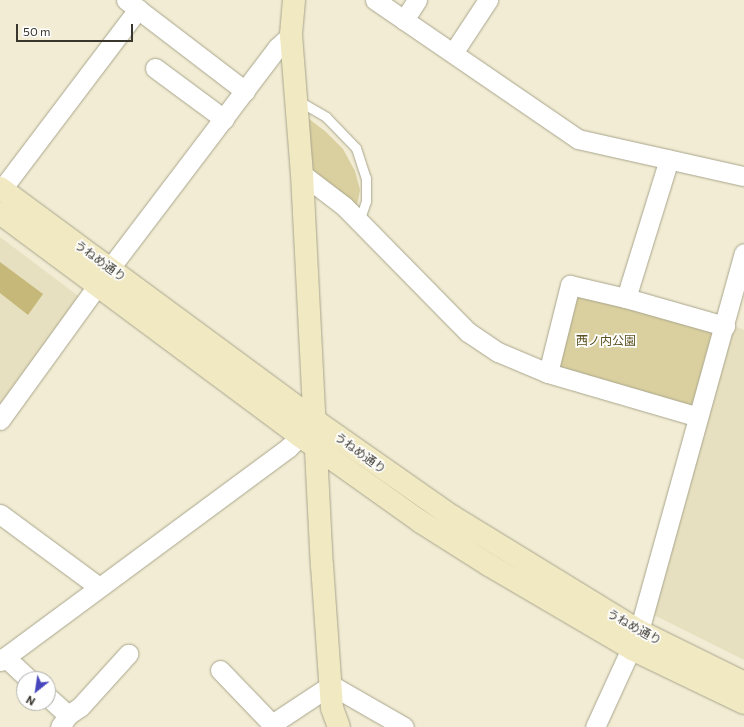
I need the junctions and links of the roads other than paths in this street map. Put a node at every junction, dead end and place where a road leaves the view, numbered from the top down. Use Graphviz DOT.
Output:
graph roads {
  1 [pos="294,0"];
  2 [pos="375,0"];
  3 [pos="417,0"];
  4 [pos="488,0"];
  5 [pos="132,5"];
  6 [pos="404,20"];
  7 [pos="291,35"];
  8 [pos="453,53"];
  9 [pos="155,68"];
  10 [pos="245,91"];
  11 [pos="295,99"];
  12 [pos="224,118"];
  13 [pos="669,158"];
  14 [pos="302,174"];
  15 [pos="744,176"];
  16 [pos="1,188"];
  17 [pos="0,213"];
  18 [pos="359,221"];
  19 [pos="744,253"];
  20 [pos="110,268"];
  21 [pos="97,285"];
  22 [pos="626,298"];
  23 [pos="725,326"];
  24 [pos="548,373"];
  25 [pos="698,417"];
  26 [pos="0,420"];
  27 [pos="310,434"];
  28 [pos="0,514"];
  29 [pos="98,587"];
  30 [pos="635,640"];
  31 [pos="128,654"];
  32 [pos="2,659"];
  33 [pos="220,670"];
  34 [pos="18,671"];
  35 [pos="744,683"];
  36 [pos="330,685"];
  37 [pos="744,704"];
  38 [pos="56,709"];
  39 [pos="64,721"];
  40 [pos="599,726"];
  41 [pos="339,727"];
  42 [pos="404,727"];
  1 -- 7 [label="street"];
  2 -- 6 [label="street"];
  3 -- 6 [label="street"];
  4 -- 8 [label="street"];
  5 -- 10 [label="street"];
  5 -- 16 [label="street"];
  6 -- 8 [label="street"];
  7 -- 10 [label="street"];
  7 -- 11 [label="street"];
  8 -- 13 [label="street"];
  9 -- 12 [label="street"];
  10 -- 12 [label="street"];
  11 -- 14 [label="street"];
  11 -- 18 [label="lane"];
  12 -- 20 [label="street"];
  13 -- 15 [label="street"];
  13 -- 22 [label="street"];
  14 -- 18 [label="street"];
  14 -- 27 [label="street"];
  16 -- 20 [label="street, うねめ通り"];
  17 -- 21 [label="street, うねめ通り"];
  18 -- 24 [label="street"];
  19 -- 23 [label="street"];
  20 -- 21 [label="street"];
  20 -- 27 [label="street, うねめ通り"];
  21 -- 26 [label="street"];
  21 -- 27 [label="street, うねめ通り"];
  22 -- 23 [label="street"];
  22 -- 24 [label="street"];
  23 -- 25 [label="street"];
  24 -- 25 [label="street"];
  25 -- 30 [label="street"];
  27 -- 29 [label="street"];
  27 -- 30 [label="street, うねめ通り"];
  27 -- 30 [label="street, うねめ通り"];
  27 -- 36 [label="street"];
  28 -- 29 [label="street"];
  29 -- 32 [label="street"];
  30 -- 35 [label="street, うねめ通り"];
  30 -- 37 [label="street, うねめ通り"];
  30 -- 40 [label="street"];
  31 -- 39 [label="street"];
  32 -- 34 [label="street"];
  33 -- 36 [label="street"];
  36 -- 41 [label="street"];
  36 -- 42 [label="street"];
  38 -- 39 [label="street"];
}
